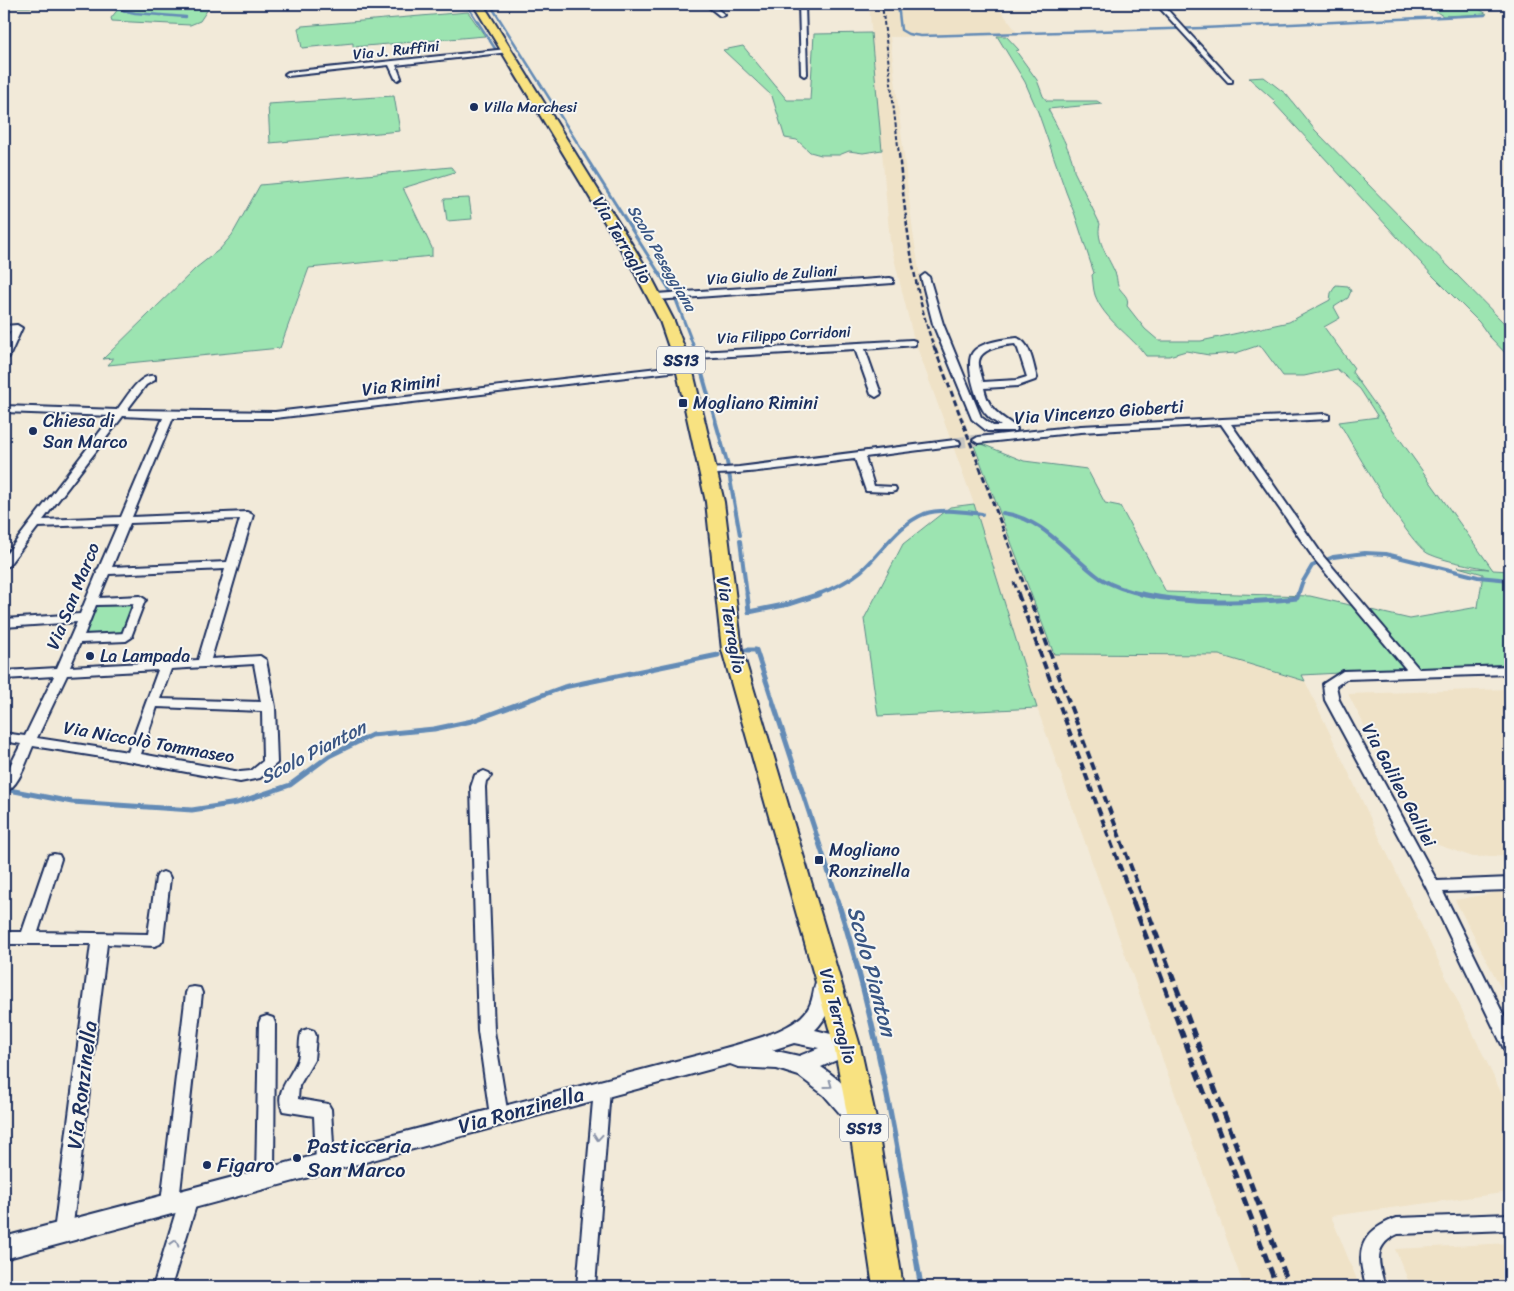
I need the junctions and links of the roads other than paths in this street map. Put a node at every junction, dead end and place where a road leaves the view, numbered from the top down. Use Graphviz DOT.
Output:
graph roads {
  1 [pos="478,4"];
  2 [pos="708,4"];
  3 [pos="802,4"];
  4 [pos="1159,4"];
  5 [pos="722,15"];
  6 [pos="507,51"];
  7 [pos="392,64"];
  8 [pos="288,74"];
  9 [pos="804,74"];
  10 [pos="398,78"];
  11 [pos="1230,81"];
  12 [pos="925,277"];
  13 [pos="890,281"];
  14 [pos="660,297"];
  15 [pos="4,329"];
  16 [pos="912,343"];
  17 [pos="859,346"];
  18 [pos="4,357"];
  19 [pos="685,360"];
  20 [pos="152,378"];
  21 [pos="980,385"];
  22 [pos="876,394"];
  23 [pos="4,409"];
  24 [pos="120,413"];
  25 [pos="169,415"];
  26 [pos="1325,417"];
  27 [pos="1224,421"];
  28 [pos="1012,429"];
  29 [pos="1043,433"];
  30 [pos="978,440"];
  31 [pos="955,444"];
  32 [pos="859,456"];
  33 [pos="716,472"];
  34 [pos="892,489"];
  35 [pos="124,521"];
  36 [pos="36,524"];
  37 [pos="4,564"];
  38 [pos="233,564"];
  39 [pos="102,571"];
  40 [pos="140,600"];
  41 [pos="91,602"];
  42 [pos="84,618"];
  43 [pos="4,622"];
  44 [pos="126,637"];
  45 [pos="76,640"];
  46 [pos="204,662"];
  47 [pos="166,664"];
  48 [pos="1510,670"];
  49 [pos="62,672"];
  50 [pos="1416,673"];
  51 [pos="4,675"];
  52 [pos="153,703"];
  53 [pos="268,707"];
  54 [pos="4,737"];
  55 [pos="30,741"];
  56 [pos="133,757"];
  57 [pos="484,776"];
  58 [pos="8,783"];
  59 [pos="54,859"];
  60 [pos="163,878"];
  61 [pos="1510,884"];
  62 [pos="1433,887"];
  63 [pos="4,938"];
  64 [pos="28,938"];
  65 [pos="100,938"];
  66 [pos="826,971"];
  67 [pos="194,993"];
  68 [pos="267,1024"];
  69 [pos="794,1034"];
  70 [pos="308,1036"];
  71 [pos="1510,1044"];
  72 [pos="847,1046"];
  73 [pos="718,1059"];
  74 [pos="802,1065"];
  75 [pos="602,1089"];
  76 [pos="499,1116"];
  77 [pos="863,1124"];
  78 [pos="325,1162"];
  79 [pos="265,1178"];
  80 [pos="179,1201"];
  81 [pos="1510,1222"];
  82 [pos="63,1232"];
  83 [pos="4,1248"];
  84 [pos="162,1287"];
  85 [pos="586,1287"];
  86 [pos="888,1287"];
  87 [pos="1376,1287"];
  1 -- 6 [label="main road, Via Terraglio / SS13"];
  2 -- 5 [label="street"];
  3 -- 9 [label="street"];
  4 -- 11 [label="street"];
  6 -- 7 [label="street, Via J. Ruffini"];
  6 -- 14 [label="main road, Via Terraglio / SS13"];
  7 -- 8 [label="street, Via J. Ruffini"];
  7 -- 10 [label="street"];
  12 -- 28 [label="street"];
  13 -- 14 [label="street, Via Giulio de Zuliani"];
  14 -- 19 [label="main road, Via Terraglio / SS13"];
  15 -- 18 [label="street"];
  16 -- 17 [label="street, Via Filippo Corridoni"];
  17 -- 19 [label="street, Via Filippo Corridoni"];
  17 -- 22 [label="street, Via Filippo Corridoni"];
  19 -- 25 [label="street, Via Rimini"];
  19 -- 33 [label="main road, Via Terraglio / SS13"];
  20 -- 24 [label="street"];
  21 -- 21 [label="street"];
  21 -- 28 [label="street"];
  23 -- 24 [label="street, Via Rimini"];
  24 -- 25 [label="street, Via Rimini"];
  24 -- 36 [label="street"];
  25 -- 35 [label="street, Via San Marco"];
  26 -- 27 [label="street, Via Vincenzo Gioberti"];
  27 -- 29 [label="street, Via Vincenzo Gioberti"];
  27 -- 50 [label="street"];
  28 -- 29 [label="street"];
  29 -- 30 [label="street, Via Vincenzo Gioberti"];
  31 -- 32 [label="street"];
  32 -- 33 [label="street"];
  32 -- 34 [label="street"];
  33 -- 66 [label="main road, Via Terraglio / SS13"];
  35 -- 36 [label="street"];
  35 -- 38 [label="street"];
  35 -- 39 [label="street, Via San Marco"];
  36 -- 37 [label="street"];
  38 -- 39 [label="street"];
  38 -- 46 [label="street"];
  39 -- 41 [label="street, Via San Marco"];
  40 -- 41 [label="street"];
  40 -- 44 [label="street"];
  41 -- 42 [label="street, Via San Marco"];
  42 -- 43 [label="street"];
  42 -- 45 [label="street, Via San Marco"];
  44 -- 45 [label="street"];
  45 -- 49 [label="street, Via San Marco"];
  46 -- 47 [label="street"];
  46 -- 53 [label="street, Via Niccolò Tommaseo"];
  47 -- 49 [label="street"];
  47 -- 52 [label="street"];
  48 -- 50 [label="street"];
  49 -- 51 [label="street"];
  49 -- 55 [label="street, Via San Marco"];
  50 -- 62 [label="street, Via Galileo Galilei"];
  52 -- 53 [label="street"];
  52 -- 56 [label="street"];
  53 -- 56 [label="street, Via Niccolò Tommaseo"];
  54 -- 55 [label="street, Via Niccolò Tommaseo"];
  55 -- 56 [label="street, Via Niccolò Tommaseo"];
  55 -- 58 [label="street, Via San Marco"];
  57 -- 76 [label="street"];
  59 -- 64 [label="street"];
  60 -- 65 [label="street"];
  61 -- 62 [label="street"];
  62 -- 71 [label="street, Via Galileo Galilei"];
  63 -- 64 [label="street"];
  64 -- 65 [label="street"];
  65 -- 82 [label="street, Via Ronzinella"];
  66 -- 69 [label="street, Via Ronzinella"];
  66 -- 72 [label="main road, Via Terraglio / SS13"];
  67 -- 80 [label="street"];
  68 -- 79 [label="street"];
  69 -- 72 [label="street"];
  69 -- 73 [label="street, Via Ronzinella"];
  70 -- 78 [label="street"];
  72 -- 74 [label="street"];
  72 -- 77 [label="main road, Via Terraglio / SS13"];
  73 -- 74 [label="street, Via Ronzinella"];
  73 -- 75 [label="street, Via Ronzinella"];
  74 -- 77 [label="street, Via Ronzinella, one-way"];
  75 -- 76 [label="street, Via Ronzinella"];
  75 -- 85 [label="street, one-way"];
  76 -- 78 [label="street, Via Ronzinella"];
  77 -- 86 [label="main road, Via Terraglio / SS13"];
  78 -- 79 [label="street, Via Ronzinella"];
  79 -- 80 [label="street, Via Ronzinella"];
  80 -- 82 [label="street, Via Ronzinella"];
  84 -- 80 [label="street, one-way"];
  81 -- 87 [label="street"];
  82 -- 83 [label="street, Via Ronzinella"];
}
